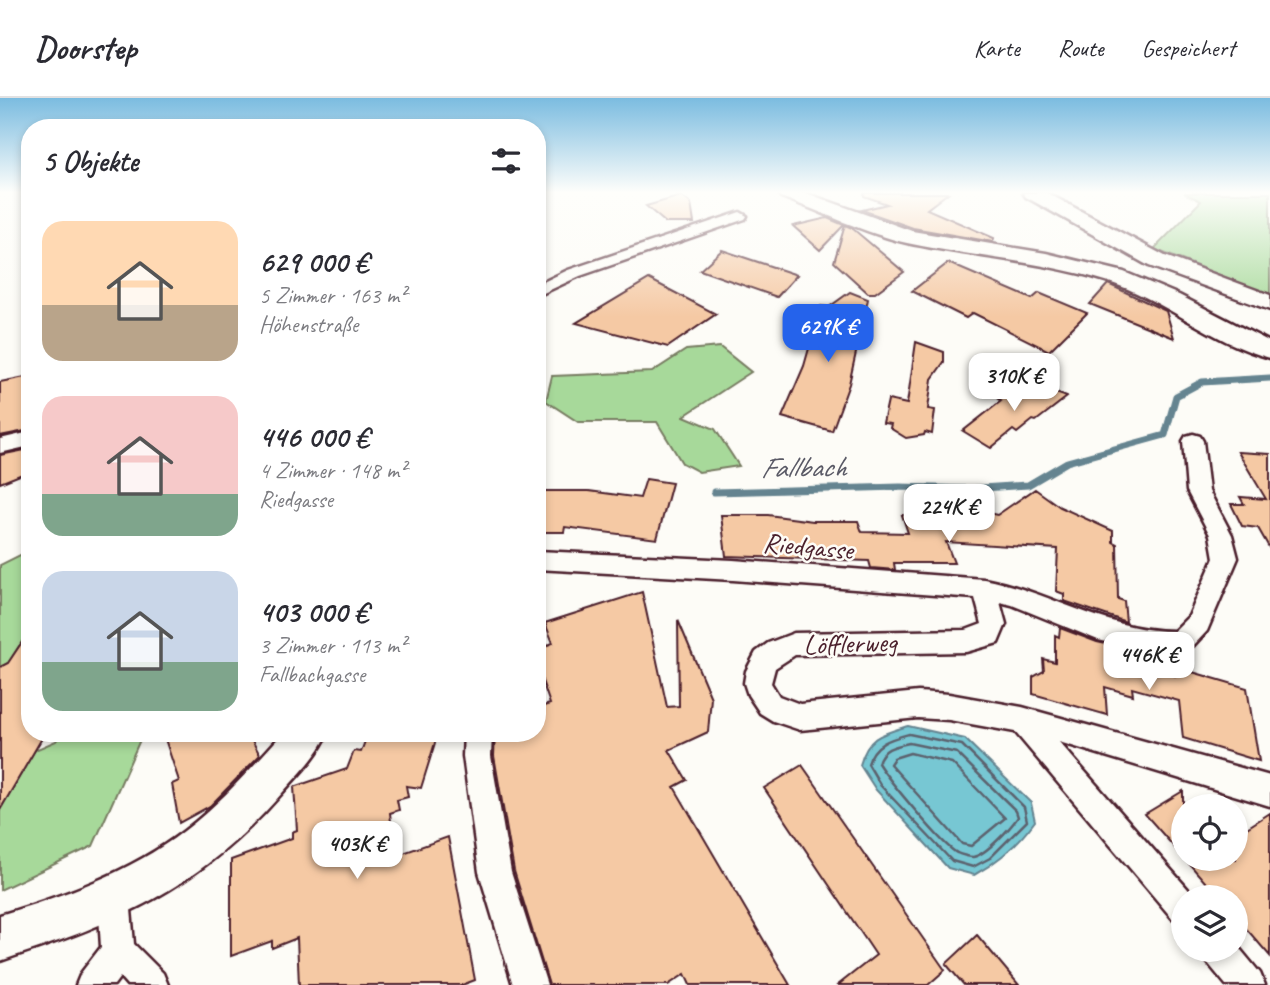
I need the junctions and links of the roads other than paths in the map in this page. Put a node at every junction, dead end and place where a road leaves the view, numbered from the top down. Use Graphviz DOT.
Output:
graph roads {
  1 [pos="686,234"];
  2 [pos="901,234"];
  3 [pos="1108,234"];
  4 [pos="546,287"];
  5 [pos="1270,303"];
  6 [pos="1270,350"];
  7 [pos="21,441"];
  8 [pos="1193,441"];
  9 [pos="0,446"];
  10 [pos="546,561"];
  11 [pos="984,589"];
  12 [pos="1022,720"];
  13 [pos="301,742"];
  14 [pos="478,742"];
  15 [pos="1270,791"];
  16 [pos="1171,894"];
  17 [pos="114,898"];
  18 [pos="0,938"];
  19 [pos="118,952"];
  20 [pos="1229,962"];
  21 [pos="93,985"];
  22 [pos="151,985"];
  23 [pos="530,985"];
  24 [pos="1248,985"];
  1 -- 4 [label="street"];
  2 -- 6 [label="street"];
  3 -- 5 [label="street"];
  7 -- 9 [label="street"];
  8 -- 11 [label="street, Riedgasse"];
  10 -- 11 [label="street, Riedgasse"];
  11 -- 12 [label="street, Löfflerweg"];
  12 -- 15 [label="street, Löfflerweg"];
  12 -- 16 [label="street"];
  13 -- 17 [label="street"];
  14 -- 23 [label="street"];
  17 -- 18 [label="street"];
  17 -- 19 [label="street"];
  19 -- 21 [label="street"];
  19 -- 22 [label="street"];
  20 -- 24 [label="street"];
}
